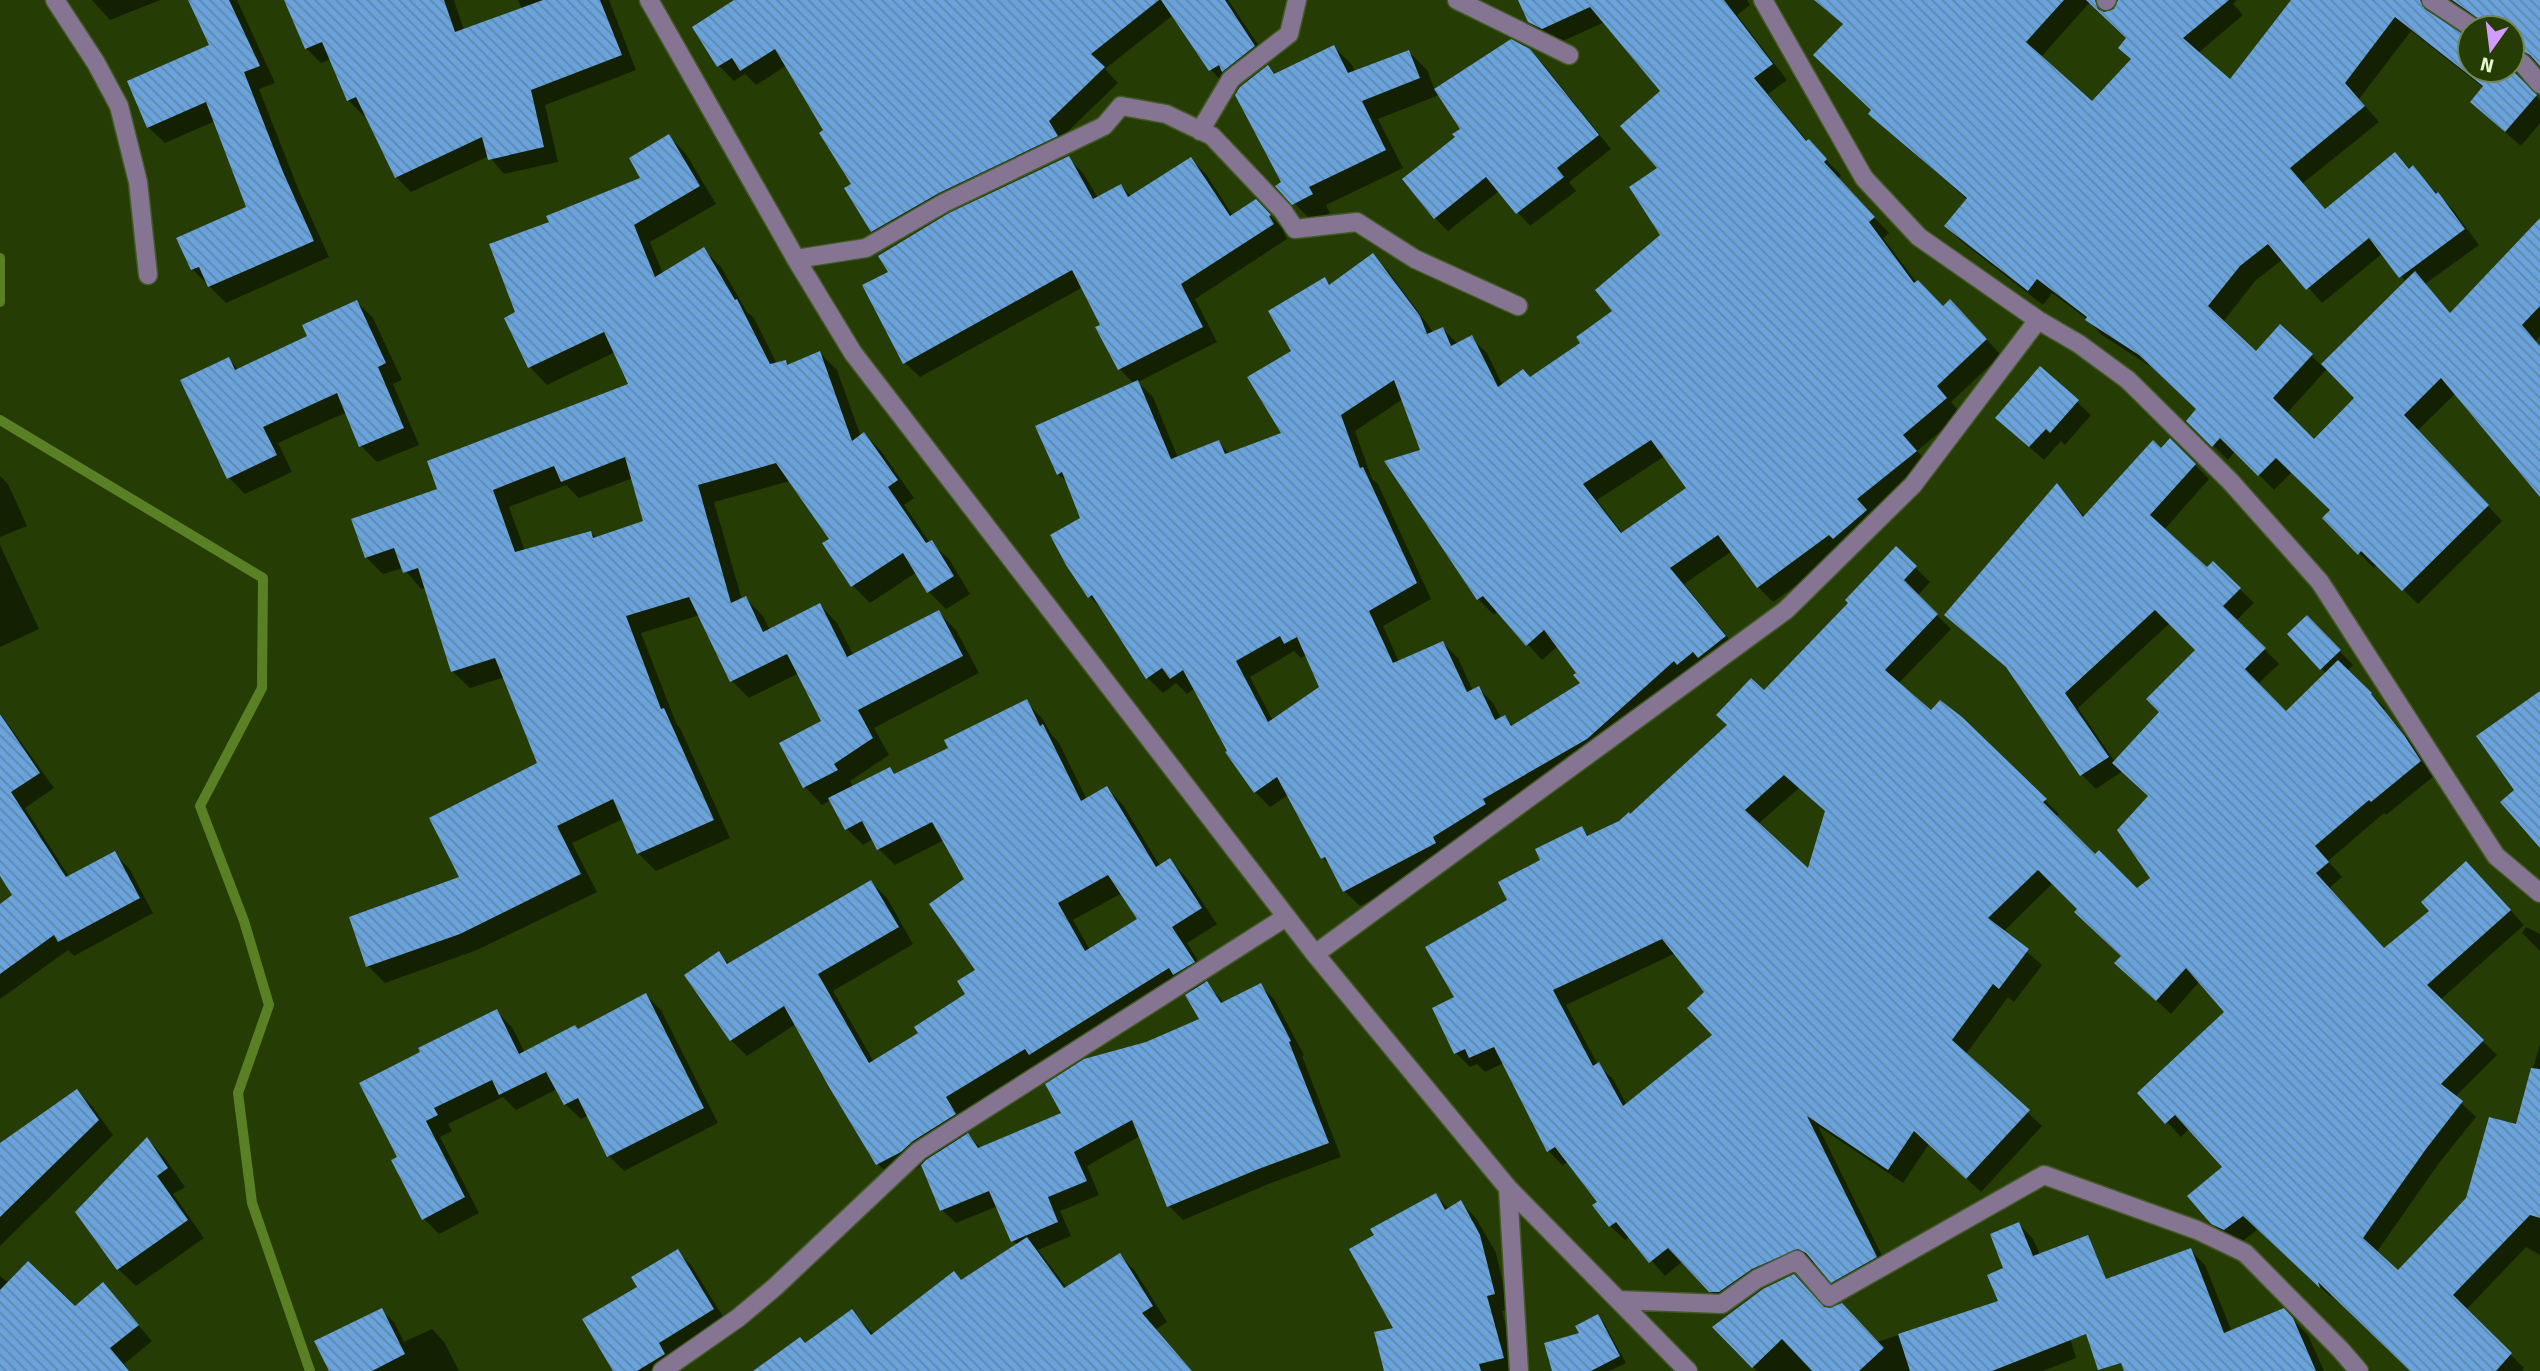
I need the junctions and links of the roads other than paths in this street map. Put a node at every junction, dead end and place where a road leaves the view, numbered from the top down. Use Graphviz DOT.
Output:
graph roads {
  1 [pos="55,0"];
  2 [pos="649,0"];
  3 [pos="1297,0"];
  4 [pos="1457,0"];
  5 [pos="1763,0"];
  6 [pos="2431,0"];
  7 [pos="2456,17"];
  8 [pos="1569,55"];
  9 [pos="2526,68"];
  10 [pos="2540,84"];
  11 [pos="1200,131"];
  12 [pos="796,259"];
  13 [pos="148,275"];
  14 [pos="1518,306"];
  15 [pos="2038,320"];
  16 [pos="2540,893"];
  17 [pos="1286,917"];
  18 [pos="1315,954"];
  19 [pos="1508,1188"];
  20 [pos="1618,1300"];
  21 [pos="662,1371"];
  22 [pos="1519,1371"];
  23 [pos="1688,1371"];
  24 [pos="2359,1371"];
  1 -- 13 [label="street"];
  2 -- 12 [label="street"];
  3 -- 11 [label="street"];
  4 -- 8 [label="street"];
  5 -- 15 [label="street"];
  6 -- 7 [label="street"];
  9 -- 10 [label="street"];
  11 -- 12 [label="street"];
  11 -- 14 [label="street"];
  12 -- 17 [label="street"];
  15 -- 16 [label="street"];
  15 -- 18 [label="street"];
  17 -- 18 [label="street"];
  17 -- 21 [label="street"];
  18 -- 19 [label="street"];
  19 -- 20 [label="street"];
  19 -- 22 [label="street"];
  20 -- 23 [label="street"];
  20 -- 24 [label="street"];
}
